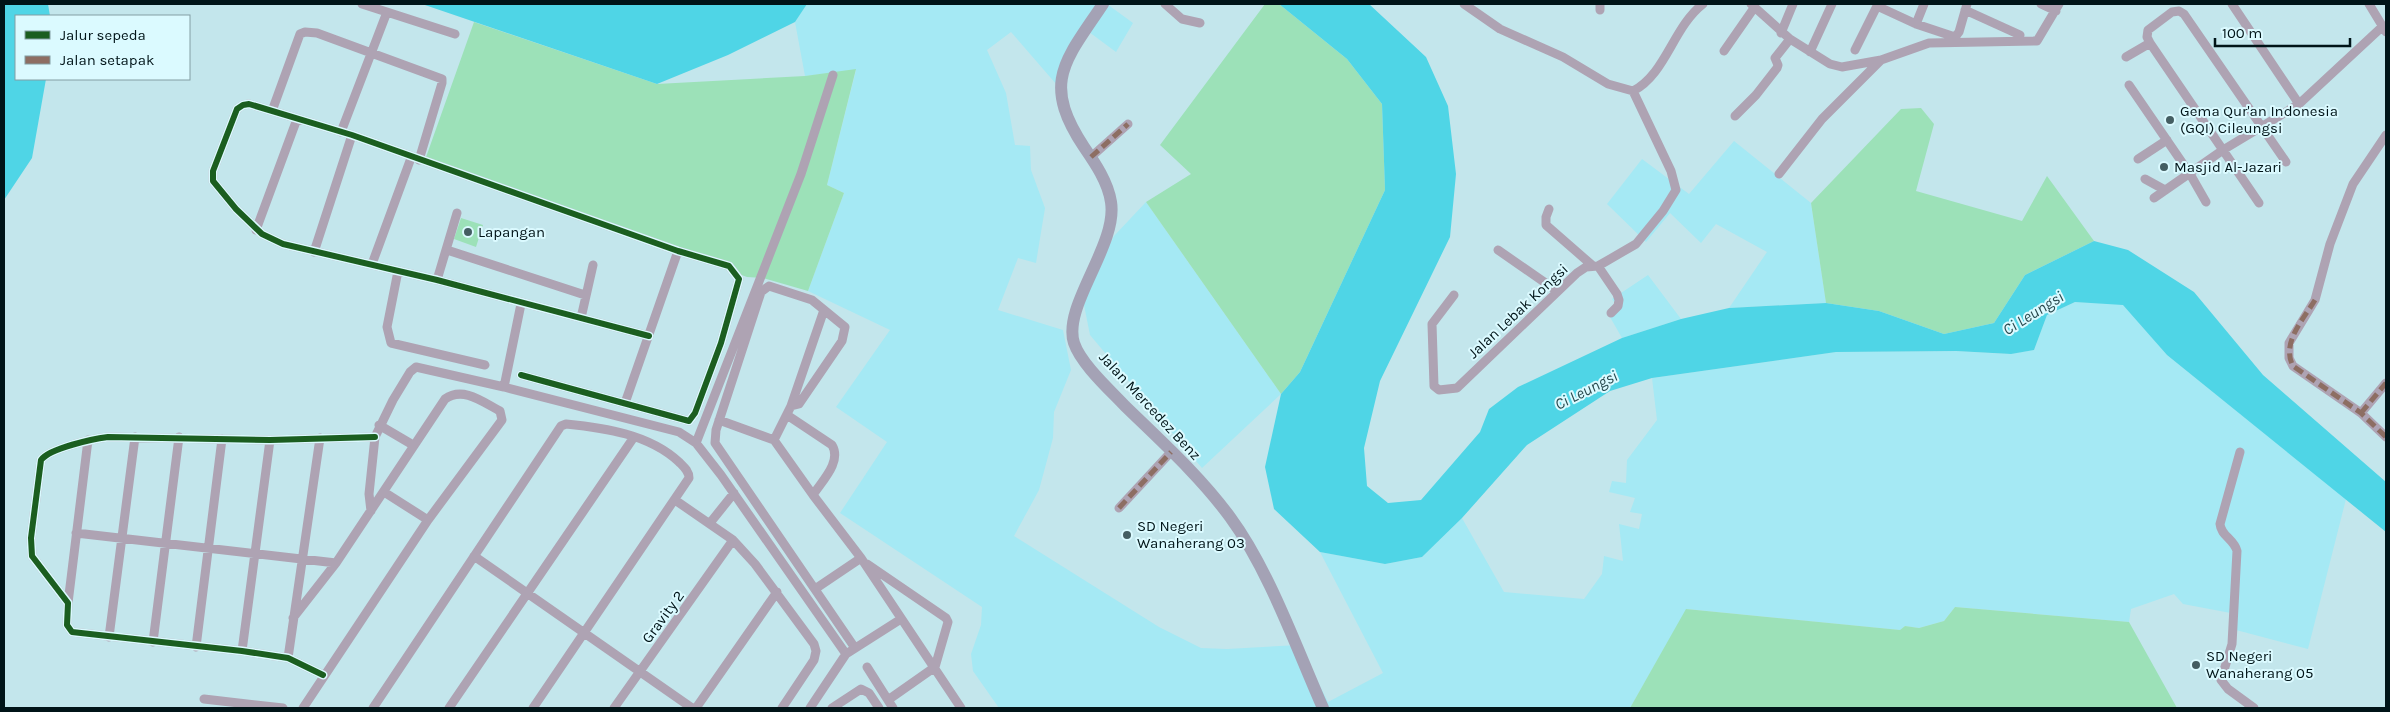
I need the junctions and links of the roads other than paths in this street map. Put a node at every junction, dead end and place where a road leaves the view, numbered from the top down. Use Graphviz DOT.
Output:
graph roads {
  1 [pos="362,4"];
  2 [pos="1103,4"];
  3 [pos="1165,4"];
  4 [pos="1464,4"];
  5 [pos="1703,4"];
  6 [pos="1793,4"];
  7 [pos="1832,4"];
  8 [pos="1924,4"];
  9 [pos="2041,4"];
  10 [pos="2232,4"];
  11 [pos="2369,4"];
  12 [pos="1752,5"];
  13 [pos="1878,5"];
  14 [pos="1966,7"];
  15 [pos="2058,7"];
  16 [pos="387,12"];
  17 [pos="1200,23"];
  18 [pos="1916,24"];
  19 [pos="2385,29"];
  20 [pos="1781,33"];
  21 [pos="455,34"];
  22 [pos="2020,35"];
  23 [pos="1790,39"];
  24 [pos="1956,40"];
  25 [pos="2150,43"];
  26 [pos="1856,50"];
  27 [pos="1724,51"];
  28 [pos="370,52"];
  29 [pos="1810,52"];
  30 [pos="2126,57"];
  31 [pos="1881,60"];
  32 [pos="833,75"];
  33 [pos="2129,85"];
  34 [pos="1633,91"];
  35 [pos="2299,104"];
  36 [pos="272,111"];
  37 [pos="1735,116"];
  38 [pos="297,119"];
  39 [pos="1128,124"];
  40 [pos="2261,127"];
  41 [pos="341,132"];
  42 [pos="352,135"];
  43 [pos="2386,135"];
  44 [pos="2167,140"];
  45 [pos="2223,150"];
  46 [pos="1091,157"];
  47 [pos="415,159"];
  48 [pos="2138,159"];
  49 [pos="2286,162"];
  50 [pos="1779,174"];
  51 [pos="2190,174"];
  52 [pos="2145,179"];
  53 [pos="2165,190"];
  54 [pos="2154,198"];
  55 [pos="2206,202"];
  56 [pos="2260,203"];
  57 [pos="1549,209"];
  58 [pos="457,213"];
  59 [pos="256,230"];
  60 [pos="448,250"];
  61 [pos="1498,250"];
  62 [pos="678,251"];
  63 [pos="314,252"];
  64 [pos="372,264"];
  65 [pos="593,265"];
  66 [pos="1595,266"];
  67 [pos="398,272"];
  68 [pos="437,280"];
  69 [pos="1557,291"];
  70 [pos="1454,294"];
  71 [pos="585,295"];
  72 [pos="521,304"];
  73 [pos="824,310"];
  74 [pos="1612,312"];
  75 [pos="581,318"];
  76 [pos="648,336"];
  77 [pos="485,364"];
  78 [pos="521,375"];
  79 [pos="2386,383"];
  80 [pos="504,387"];
  81 [pos="625,403"];
  82 [pos="791,406"];
  83 [pos="2362,413"];
  84 [pos="787,415"];
  85 [pos="719,420"];
  86 [pos="379,425"];
  87 [pos="135,437"];
  88 [pos="179,437"];
  89 [pos="375,437"];
  90 [pos="634,437"];
  91 [pos="2386,437"];
  92 [pos="320,438"];
  93 [pos="88,440"];
  94 [pos="222,440"];
  95 [pos="270,440"];
  96 [pos="774,440"];
  97 [pos="696,443"];
  98 [pos="412,445"];
  99 [pos="1171,452"];
  100 [pos="2240,452"];
  101 [pos="384,492"];
  102 [pos="734,493"];
  103 [pos="813,495"];
  104 [pos="675,500"];
  105 [pos="1119,508"];
  106 [pos="371,511"];
  107 [pos="428,520"];
  108 [pos="710,523"];
  109 [pos="76,533"];
  110 [pos="122,538"];
  111 [pos="733,540"];
  112 [pos="165,543"];
  113 [pos="210,548"];
  114 [pos="254,553"];
  115 [pos="474,556"];
  116 [pos="302,559"];
  117 [pos="862,560"];
  118 [pos="336,563"];
  119 [pos="815,589"];
  120 [pos="777,592"];
  121 [pos="528,594"];
  122 [pos="68,603"];
  123 [pos="294,618"];
  124 [pos="901,619"];
  125 [pos="584,632"];
  126 [pos="109,637"];
  127 [pos="153,642"];
  128 [pos="196,647"];
  129 [pos="855,648"];
  130 [pos="242,650"];
  131 [pos="846,654"];
  132 [pos="288,658"];
  133 [pos="868,667"];
  134 [pos="935,667"];
  135 [pos="640,672"];
  136 [pos="323,675"];
  137 [pos="204,699"];
  138 [pos="888,700"];
  139 [pos="283,708"];
  140 [pos="302,708"];
  141 [pos="373,708"];
  142 [pos="450,708"];
  143 [pos="533,708"];
  144 [pos="614,708"];
  145 [pos="692,708"];
  146 [pos="696,708"];
  147 [pos="782,708"];
  148 [pos="810,708"];
  149 [pos="832,708"];
  150 [pos="879,708"];
  151 [pos="893,708"];
  152 [pos="961,708"];
  153 [pos="1323,708"];
  154 [pos="2254,708"];
  1 -- 16 [label="street"];
  2 -- 46 [label="main road, Jalan Mercedez Benz"];
  3 -- 17 [label="street"];
  4 -- 34 [label="street"];
  5 -- 34 [label="street"];
  6 -- 20 [label="street"];
  7 -- 29 [label="street"];
  8 -- 18 [label="street"];
  9 -- 15 [label="street"];
  10 -- 35 [label="street"];
  11 -- 19 [label="street"];
  12 -- 20 [label="street"];
  12 -- 27 [label="street"];
  13 -- 18 [label="street"];
  13 -- 26 [label="street"];
  14 -- 22 [label="street"];
  14 -- 24 [label="street"];
  15 -- 24 [label="street"];
  16 -- 21 [label="street"];
  16 -- 28 [label="street"];
  18 -- 24 [label="street"];
  19 -- 35 [label="street"];
  20 -- 23 [label="street"];
  23 -- 29 [label="street"];
  23 -- 37 [label="street"];
  24 -- 31 [label="street"];
  25 -- 30 [label="street"];
  25 -- 40 [label="street"];
  25 -- 45 [label="street"];
  28 -- 36 [label="street"];
  28 -- 41 [label="street"];
  28 -- 47 [label="street"];
  29 -- 31 [label="street"];
  31 -- 50 [label="street"];
  32 -- 97 [label="street"];
  33 -- 44 [label="street"];
  34 -- 66 [label="street, Jalan Lebak Kongsi"];
  35 -- 40 [label="street"];
  36 -- 38 [label="street"];
  36 -- 59 [label="street"];
  38 -- 41 [label="street"];
  38 -- 59 [label="street"];
  39 -- 46 [label="street"];
  40 -- 45 [label="street"];
  40 -- 49 [label="street"];
  41 -- 42 [label="street"];
  42 -- 47 [label="street"];
  42 -- 63 [label="street"];
  43 -- 83 [label="street"];
  44 -- 48 [label="street"];
  44 -- 51 [label="street"];
  45 -- 51 [label="street"];
  45 -- 56 [label="street"];
  46 -- 99 [label="main road, Jalan Mercedez Benz"];
  47 -- 62 [label="street"];
  47 -- 64 [label="street"];
  51 -- 53 [label="street"];
  51 -- 55 [label="street"];
  52 -- 53 [label="street"];
  53 -- 54 [label="street"];
  57 -- 66 [label="street"];
  58 -- 60 [label="street"];
  59 -- 63 [label="street"];
  60 -- 68 [label="street"];
  60 -- 71 [label="street"];
  61 -- 69 [label="street"];
  62 -- 76 [label="street"];
  62 -- 81 [label="street"];
  63 -- 64 [label="street"];
  64 -- 67 [label="street"];
  65 -- 71 [label="street"];
  66 -- 69 [label="street, Jalan Lebak Kongsi"];
  66 -- 74 [label="street"];
  67 -- 68 [label="street"];
  67 -- 77 [label="street"];
  68 -- 72 [label="street"];
  69 -- 70 [label="street, Jalan Lebak Kongsi"];
  71 -- 75 [label="street"];
  72 -- 75 [label="street"];
  72 -- 80 [label="street"];
  73 -- 82 [label="street"];
  73 -- 82 [label="street"];
  73 -- 85 [label="street"];
  75 -- 76 [label="street"];
  76 -- 81 [label="street"];
  78 -- 81 [label="street"];
  79 -- 83 [label="street"];
  80 -- 86 [label="street"];
  80 -- 97 [label="street"];
  82 -- 84 [label="street"];
  83 -- 91 [label="street"];
  84 -- 96 [label="street"];
  84 -- 103 [label="street"];
  85 -- 96 [label="street"];
  85 -- 119 [label="street"];
  86 -- 89 [label="street"];
  86 -- 98 [label="street"];
  87 -- 88 [label="street"];
  87 -- 93 [label="street"];
  87 -- 110 [label="street"];
  88 -- 94 [label="street"];
  88 -- 112 [label="street"];
  89 -- 92 [label="street"];
  89 -- 106 [label="street"];
  90 -- 104 [label="street"];
  90 -- 115 [label="street"];
  90 -- 121 [label="street"];
  92 -- 95 [label="street"];
  92 -- 116 [label="street"];
  93 -- 109 [label="street"];
  93 -- 122 [label="street"];
  94 -- 95 [label="street"];
  94 -- 113 [label="street"];
  95 -- 114 [label="street"];
  96 -- 103 [label="street"];
  97 -- 102 [label="street"];
  98 -- 101 [label="street"];
  98 -- 107 [label="street"];
  99 -- 105 [label="street"];
  99 -- 153 [label="main road, Jalan Mercedez Benz"];
  100 -- 154 [label="street"];
  101 -- 106 [label="street"];
  101 -- 107 [label="street"];
  102 -- 108 [label="street"];
  102 -- 131 [label="street"];
  103 -- 117 [label="street"];
  104 -- 108 [label="street"];
  104 -- 125 [label="street"];
  106 -- 118 [label="street"];
  107 -- 136 [label="street"];
  108 -- 111 [label="street"];
  109 -- 110 [label="street"];
  109 -- 122 [label="street"];
  110 -- 112 [label="street"];
  110 -- 126 [label="street"];
  111 -- 120 [label="street"];
  111 -- 135 [label="street, Gravity 2"];
  112 -- 113 [label="street"];
  112 -- 127 [label="street"];
  113 -- 114 [label="street"];
  113 -- 128 [label="street"];
  114 -- 116 [label="street"];
  114 -- 130 [label="street"];
  115 -- 121 [label="street"];
  115 -- 141 [label="street"];
  116 -- 118 [label="street"];
  116 -- 123 [label="street"];
  117 -- 119 [label="street"];
  117 -- 124 [label="street"];
  117 -- 134 [label="street"];
  118 -- 123 [label="street"];
  119 -- 129 [label="street"];
  120 -- 146 [label="street"];
  120 -- 147 [label="street"];
  121 -- 125 [label="street"];
  121 -- 142 [label="street"];
  122 -- 126 [label="street"];
  123 -- 132 [label="street"];
  124 -- 129 [label="street"];
  124 -- 134 [label="street"];
  125 -- 135 [label="street"];
  125 -- 143 [label="street"];
  126 -- 127 [label="street"];
  127 -- 128 [label="street"];
  128 -- 130 [label="street"];
  129 -- 131 [label="street"];
  130 -- 132 [label="street"];
  131 -- 148 [label="street"];
  132 -- 136 [label="street"];
  133 -- 138 [label="street"];
  134 -- 138 [label="street"];
  134 -- 152 [label="street"];
  135 -- 144 [label="street, Gravity 2"];
  135 -- 145 [label="street"];
  136 -- 140 [label="street"];
  137 -- 139 [label="street"];
  138 -- 151 [label="street"];
  149 -- 150 [label="street"];
}
